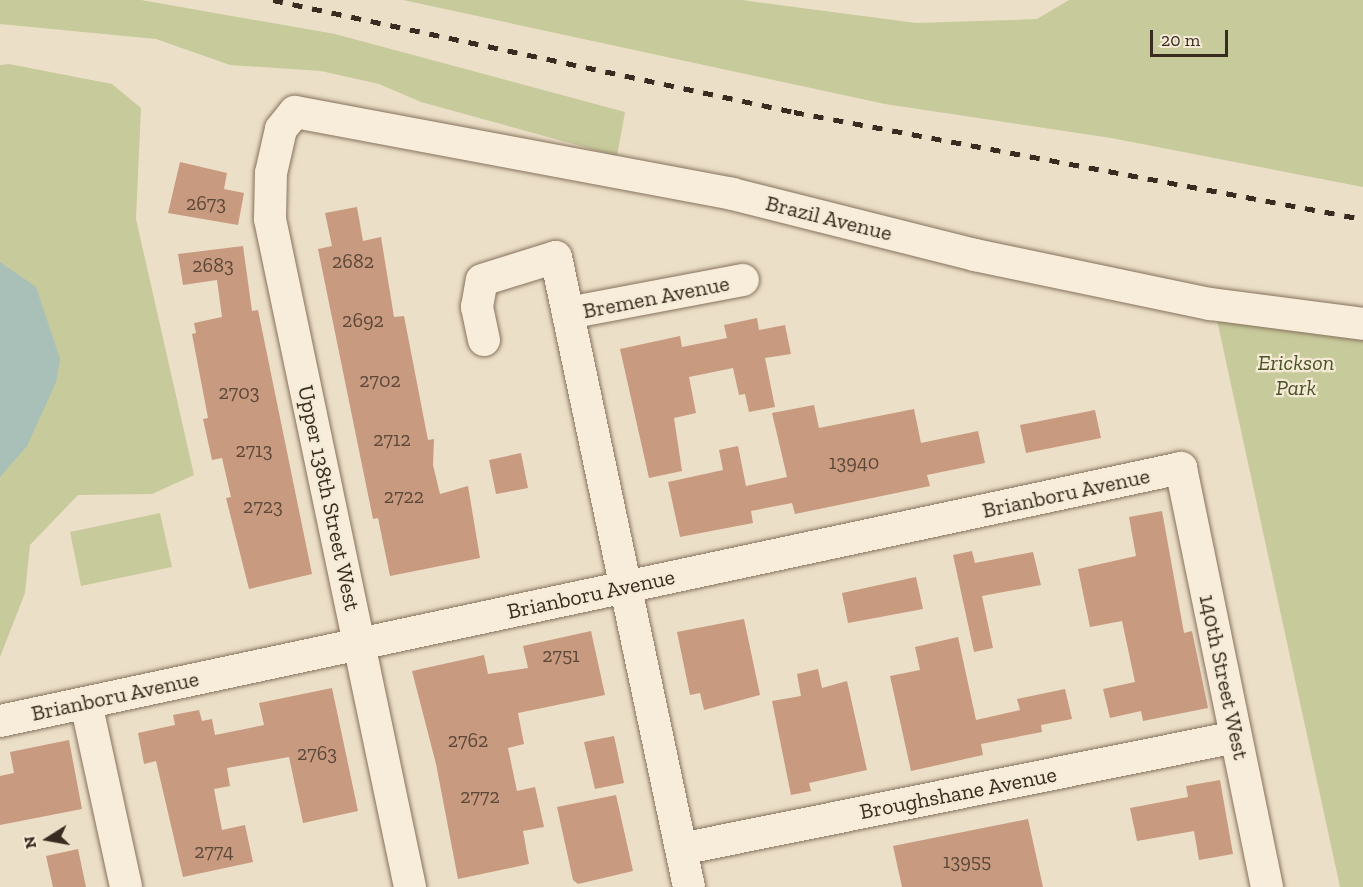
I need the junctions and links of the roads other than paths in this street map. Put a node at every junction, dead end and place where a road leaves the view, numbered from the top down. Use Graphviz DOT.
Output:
graph roads {
  1 [pos="295,112"];
  2 [pos="743,280"];
  3 [pos="568,314"];
  4 [pos="1363,324"];
  5 [pos="484,340"];
  6 [pos="1181,468"];
  7 [pos="626,587"];
  8 [pos="360,644"];
  9 [pos="86,703"];
  10 [pos="0,721"];
  11 [pos="1236,737"];
  12 [pos="681,849"];
  13 [pos="126,887"];
  14 [pos="410,887"];
  15 [pos="689,887"];
  16 [pos="1267,887"];
  1 -- 4 [label="street, Brazil Avenue"];
  1 -- 8 [label="street, Upper 138th Street West"];
  2 -- 3 [label="street, Bremen Avenue"];
  3 -- 5 [label="street"];
  3 -- 7 [label="street"];
  6 -- 7 [label="street, Brianboru Avenue"];
  6 -- 11 [label="street, 140th Street West"];
  7 -- 8 [label="street, Brianboru Avenue"];
  7 -- 12 [label="street"];
  8 -- 9 [label="street, Brianboru Avenue"];
  8 -- 14 [label="street, Upper 138th Street West"];
  9 -- 10 [label="street, Brianboru Avenue"];
  9 -- 13 [label="street"];
  11 -- 12 [label="street, Broughshane Avenue"];
  11 -- 16 [label="street, 140th Street West"];
  12 -- 15 [label="street"];
}
